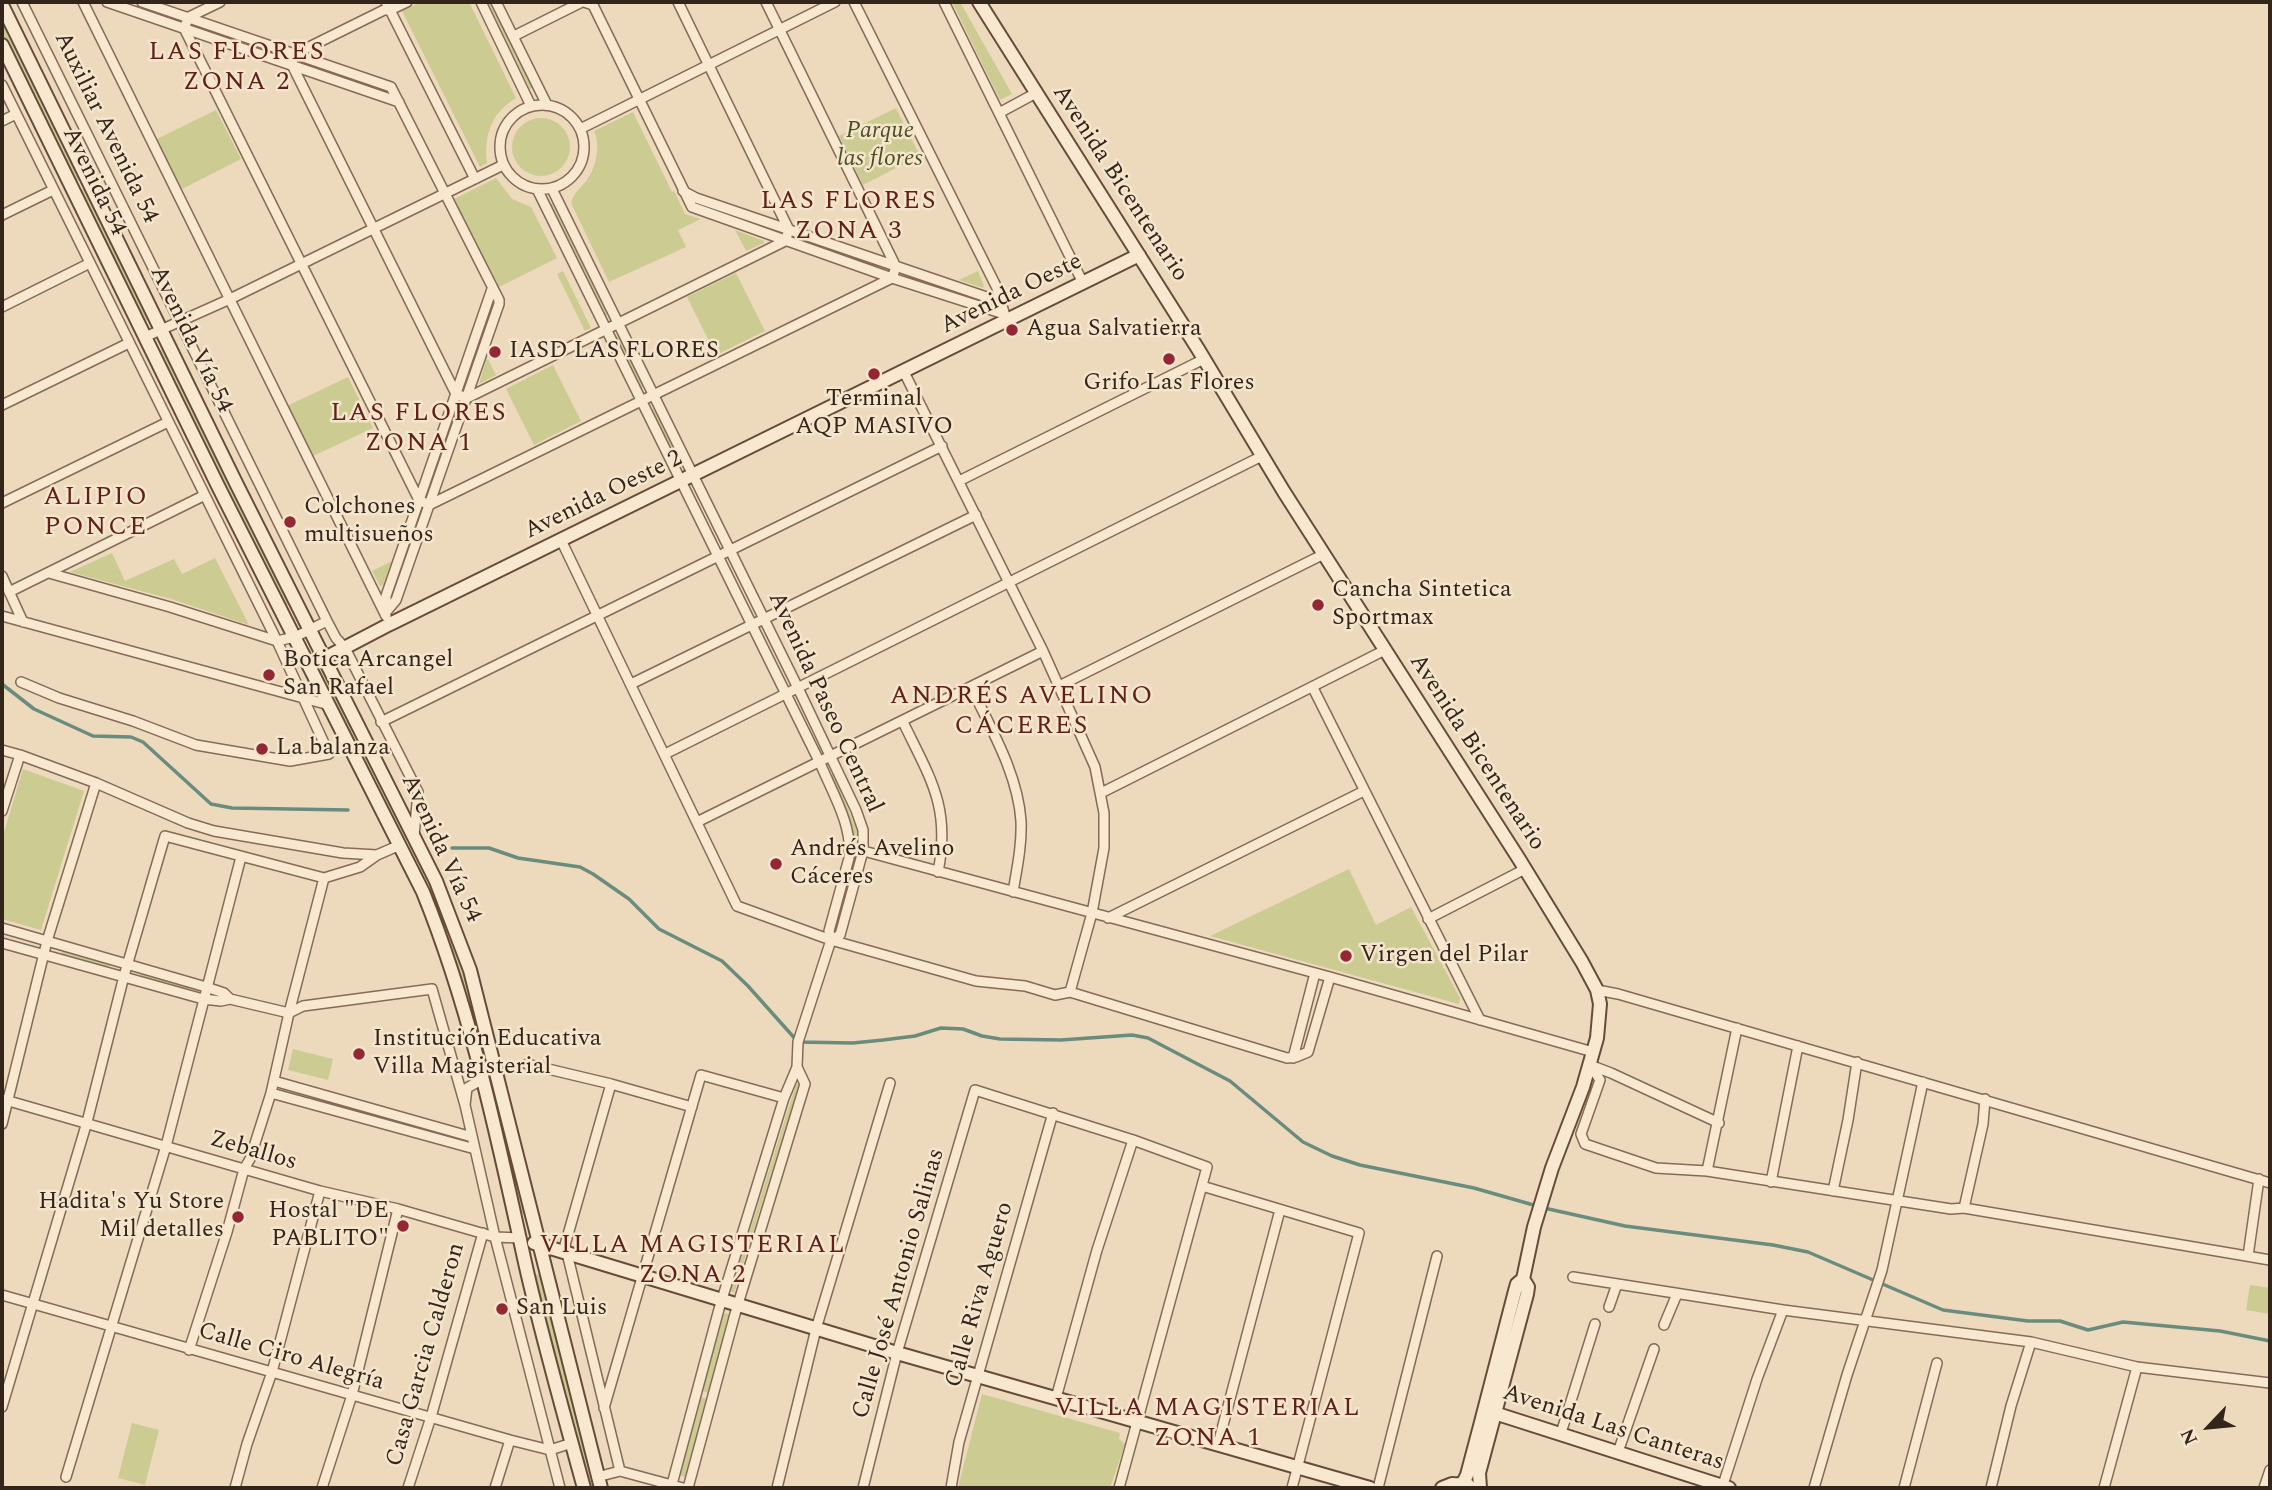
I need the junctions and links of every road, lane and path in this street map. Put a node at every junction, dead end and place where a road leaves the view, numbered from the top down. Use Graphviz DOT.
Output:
graph roads {
  1 [pos="22,2"];
  2 [pos="83,2"];
  3 [pos="107,2"];
  4 [pos="142,2"];
  5 [pos="220,2"];
  6 [pos="407,2"];
  7 [pos="481,2"];
  8 [pos="496,2"];
  9 [pos="678,2"];
  10 [pos="766,2"];
  11 [pos="835,2"];
  12 [pos="854,2"];
  13 [pos="944,2"];
  14 [pos="979,2"];
  15 [pos="588,3"];
  16 [pos="2,5"];
  17 [pos="388,6"];
  18 [pos="189,17"];
  19 [pos="184,28"];
  20 [pos="779,30"];
  21 [pos="514,36"];
  22 [pos="2,45"];
  23 [pos="293,55"];
  24 [pos="292,65"];
  25 [pos="708,65"];
  26 [pos="2,85"];
  27 [pos="1036,93"];
  28 [pos="639,99"];
  29 [pos="399,102"];
  30 [pos="547,105"];
  31 [pos="531,106"];
  32 [pos="999,113"];
  33 [pos="16,114"];
  34 [pos="2,121"];
  35 [pos="580,128"];
  36 [pos="503,165"];
  37 [pos="475,179"];
  38 [pos="552,188"];
  39 [pos="537,189"];
  40 [pos="53,190"];
  41 [pos="684,191"];
  42 [pos="444,194"];
  43 [pos="2,215"];
  44 [pos="373,230"];
  45 [pos="789,230"];
  46 [pos="785,241"];
  47 [pos="1139,255"];
  48 [pos="90,264"];
  49 [pos="301,265"];
  50 [pos="896,267"];
  51 [pos="892,278"];
  52 [pos="1083,283"];
  53 [pos="494,291"];
  54 [pos="230,299"];
  55 [pos="1001,302"];
  56 [pos="2,307"];
  57 [pos="1006,317"];
  58 [pos="180,323"];
  59 [pos="618,323"];
  60 [pos="607,329"];
  61 [pos="162,331"];
  62 [pos="145,337"];
  63 [pos="129,343"];
  64 [pos="1204,359"];
  65 [pos="904,372"];
  66 [pos="456,394"];
  67 [pos="653,394"];
  68 [pos="467,398"];
  69 [pos="642,400"];
  70 [pos="2,405"];
  71 [pos="168,422"];
  72 [pos="942,446"];
  73 [pos="1262,456"];
  74 [pos="687,478"];
  75 [pos="959,481"];
  76 [pos="203,496"];
  77 [pos="419,500"];
  78 [pos="2,503"];
  79 [pos="429,505"];
  80 [pos="976,515"];
  81 [pos="561,540"];
  82 [pos="730,551"];
  83 [pos="1324,554"];
  84 [pos="718,557"];
  85 [pos="49,573"];
  86 [pos="2,576"];
  87 [pos="1009,583"];
  88 [pos="9,592"];
  89 [pos="598,615"];
  90 [pos="2,616"];
  91 [pos="387,619"];
  92 [pos="763,619"];
  93 [pos="327,621"];
  94 [pos="23,622"];
  95 [pos="752,625"];
  96 [pos="309,630"];
  97 [pos="295,637"];
  98 [pos="277,641"];
  99 [pos="345,648"];
  100 [pos="1385,650"];
  101 [pos="1043,651"];
  102 [pos="323,659"];
  103 [pos="21,682"];
  104 [pos="631,684"];
  105 [pos="1059,686"];
  106 [pos="971,687"];
  107 [pos="798,688"];
  108 [pos="1313,688"];
  109 [pos="785,694"];
  110 [pos="304,698"];
  111 [pos="329,705"];
  112 [pos="381,722"];
  113 [pos="903,722"];
  114 [pos="2,750"];
  115 [pos="664,754"];
  116 [pos="20,755"];
  117 [pos="831,757"];
  118 [pos="820,763"];
  119 [pos="96,783"];
  120 [pos="1364,791"];
  121 [pos="1101,793"];
  122 [pos="2,811"];
  123 [pos="697,822"];
  124 [pos="414,837"];
  125 [pos="400,845"];
  126 [pos="850,848"];
  127 [pos="863,851"];
  128 [pos="377,855"];
  129 [pos="241,857"];
  130 [pos="1525,869"];
  131 [pos="938,872"];
  132 [pos="324,878"];
  133 [pos="1013,892"];
  134 [pos="1092,913"];
  135 [pos="1108,918"];
  136 [pos="1428,919"];
  137 [pos="2,928"];
  138 [pos="831,940"];
  139 [pos="47,941"];
  140 [pos="2,943"];
  141 [pos="44,955"];
  142 [pos="129,964"];
  143 [pos="1315,973"];
  144 [pos="124,976"];
  145 [pos="1330,977"];
  146 [pos="206,986"];
  147 [pos="1597,990"];
  148 [pos="1070,992"];
  149 [pos="203,999"];
  150 [pos="230,999"];
  151 [pos="289,1013"];
  152 [pos="1480,1020"];
  153 [pos="1737,1028"];
  154 [pos="1798,1046"];
  155 [pos="1593,1052"];
  156 [pos="1293,1058"];
  157 [pos="1857,1062"];
  158 [pos="527,1063"];
  159 [pos="1590,1066"];
  160 [pos="797,1067"];
  161 [pos="482,1079"];
  162 [pos="274,1081"];
  163 [pos="1923,1082"];
  164 [pos="890,1083"];
  165 [pos="611,1084"];
  166 [pos="271,1093"];
  167 [pos="784,1098"];
  168 [pos="1985,1099"];
  169 [pos="5,1100"];
  170 [pos="465,1105"];
  171 [pos="692,1107"];
  172 [pos="1053,1113"];
  173 [pos="87,1122"];
  174 [pos="2,1124"];
  175 [pos="1719,1124"];
  176 [pos="472,1137"];
  177 [pos="1133,1140"];
  178 [pos="166,1146"];
  179 [pos="475,1149"];
  180 [pos="244,1170"];
  181 [pos="1707,1171"];
  182 [pos="2259,1179"];
  183 [pos="1771,1182"];
  184 [pos="2270,1182"];
  185 [pos="1202,1186"];
  186 [pos="320,1191"];
  187 [pos="1833,1191"];
  188 [pos="1898,1202"];
  189 [pos="1964,1208"];
  190 [pos="398,1209"];
  191 [pos="1280,1210"];
  192 [pos="483,1233"];
  193 [pos="495,1237"];
  194 [pos="521,1238"];
  195 [pos="539,1245"];
  196 [pos="566,1254"];
  197 [pos="1437,1256"];
  198 [pos="2248,1256"];
  199 [pos="2270,1260"];
  200 [pos="641,1277"];
  201 [pos="1573,1277"];
  202 [pos="1617,1284"];
  203 [pos="1677,1294"];
  204 [pos="2,1295"];
  205 [pos="722,1301"];
  206 [pos="32,1304"];
  207 [pos="737,1305"];
  208 [pos="1609,1307"];
  209 [pos="1783,1310"];
  210 [pos="1866,1320"];
  211 [pos="1595,1324"];
  212 [pos="1664,1325"];
  213 [pos="113,1327"];
  214 [pos="816,1329"];
  215 [pos="2031,1342"];
  216 [pos="1654,1349"];
  217 [pos="189,1350"];
  218 [pos="897,1353"];
  219 [pos="1937,1363"];
  220 [pos="2137,1367"];
  221 [pos="272,1372"];
  222 [pos="977,1377"];
  223 [pos="2270,1383"];
  224 [pos="352,1395"];
  225 [pos="1056,1398"];
  226 [pos="2,1407"];
  227 [pos="604,1408"];
  228 [pos="1491,1411"];
  229 [pos="430,1418"];
  230 [pos="1136,1423"];
  231 [pos="1561,1433"];
  232 [pos="509,1440"];
  233 [pos="572,1443"];
  234 [pos="1218,1444"];
  235 [pos="550,1450"];
  236 [pos="1618,1452"];
  237 [pos="1297,1468"];
  238 [pos="620,1471"];
  239 [pos="2270,1472"];
  240 [pos="66,1477"];
  241 [pos="599,1483"];
  242 [pos="1463,1483"];
  243 [pos="671,1487"];
  244 [pos="235,1488"];
  245 [pos="322,1488"];
  246 [pos="408,1488"];
  247 [pos="495,1488"];
  248 [pos="560,1488"];
  249 [pos="584,1488"];
  250 [pos="685,1488"];
  251 [pos="777,1488"];
  252 [pos="863,1488"];
  253 [pos="951,1488"];
  254 [pos="1119,1488"];
  255 [pos="1292,1488"];
  256 [pos="1370,1488"];
  257 [pos="1378,1488"];
  258 [pos="1442,1488"];
  259 [pos="1478,1488"];
  260 [pos="1725,1488"];
  261 [pos="1814,1488"];
  262 [pos="1904,1488"];
  263 [pos="1991,1488"];
  264 [pos="2104,1488"];
  265 [pos="2264,1488"];
  1 -- 58 [label="street, Auxiliar Avenida 54"];
  2 -- 54 [label="street"];
  3 -- 19 [label="street"];
  4 -- 18 [label="street"];
  5 -- 18 [label="street"];
  6 -- 17 [label="street"];
  7 -- 31 [label="street"];
  8 -- 21 [label="street"];
  9 -- 25 [label="street"];
  10 -- 20 [label="street"];
  11 -- 20 [label="street"];
  12 -- 55 [label="street"];
  13 -- 32 [label="street"];
  14 -- 27 [label="main road, Avenida Bicentenario"];
  15 -- 21 [label="street"];
  15 -- 28 [label="street"];
  16 -- 61 [label="main road, Avenida Vía 54"];
  17 -- 23 [label="street"];
  17 -- 37 [label="street"];
  18 -- 19 [label="street"];
  18 -- 23 [label="street"];
  19 -- 24 [label="street"];
  19 -- 49 [label="street"];
  20 -- 25 [label="street"];
  20 -- 50 [label="street"];
  21 -- 30 [label="street"];
  22 -- 62 [label="main road, Avenida 54"];
  23 -- 24 [label="street"];
  23 -- 29 [label="street"];
  24 -- 29 [label="street"];
  24 -- 44 [label="street"];
  25 -- 28 [label="street"];
  25 -- 45 [label="street"];
  26 -- 33 [label="street"];
  27 -- 32 [label="street"];
  27 -- 47 [label="main road, Avenida Bicentenario"];
  28 -- 35 [label="street"];
  28 -- 41 [label="street"];
  29 -- 42 [label="street"];
  30 -- 31 [label="street"];
  30 -- 35 [label="street"];
  31 -- 36 [label="street"];
  32 -- 52 [label="street"];
  33 -- 34 [label="street"];
  33 -- 40 [label="street"];
  35 -- 38 [label="street"];
  36 -- 37 [label="street"];
  36 -- 39 [label="street"];
  37 -- 42 [label="street"];
  38 -- 39 [label="street"];
  38 -- 59 [label="street, Avenida Paseo Central"];
  39 -- 60 [label="street"];
  40 -- 43 [label="street"];
  40 -- 48 [label="street"];
  41 -- 45 [label="street"];
  41 -- 46 [label="street"];
  42 -- 44 [label="street"];
  42 -- 53 [label="street"];
  44 -- 49 [label="street"];
  44 -- 66 [label="street"];
  45 -- 46 [label="street"];
  45 -- 50 [label="street"];
  46 -- 51 [label="street"];
  46 -- 59 [label="street"];
  47 -- 52 [label="main road, Avenida Oeste"];
  47 -- 64 [label="main road, Avenida Bicentenario"];
  48 -- 56 [label="street"];
  48 -- 63 [label="street"];
  49 -- 54 [label="street"];
  49 -- 77 [label="street"];
  50 -- 51 [label="street"];
  50 -- 55 [label="street"];
  51 -- 57 [label="street"];
  51 -- 67 [label="street"];
  52 -- 57 [label="main road, Avenida Oeste"];
  53 -- 66 [label="street"];
  53 -- 68 [label="street"];
  54 -- 58 [label="street"];
  54 -- 91 [label="street"];
  55 -- 57 [label="street"];
  57 -- 65 [label="main road, Avenida Oeste"];
  58 -- 61 [label="street"];
  58 -- 93 [label="street, Auxiliar Avenida 54"];
  59 -- 60 [label="street"];
  59 -- 67 [label="street, Avenida Paseo Central"];
  60 -- 68 [label="street"];
  60 -- 69 [label="street"];
  61 -- 62 [label="street"];
  61 -- 96 [label="main road, Avenida Vía 54"];
  62 -- 97 [label="main road, Avenida Vía 54"];
  63 -- 70 [label="street"];
  63 -- 71 [label="street"];
  64 -- 73 [label="main road, Avenida Bicentenario"];
  64 -- 75 [label="street"];
  65 -- 72 [label="street"];
  65 -- 74 [label="main road, Avenida Oeste 2"];
  66 -- 68 [label="street"];
  66 -- 77 [label="street"];
  67 -- 69 [label="street"];
  67 -- 74 [label="street, Avenida Paseo Central"];
  68 -- 79 [label="street"];
  69 -- 74 [label="street"];
  69 -- 79 [label="street"];
  71 -- 76 [label="street"];
  71 -- 78 [label="street"];
  72 -- 75 [label="street"];
  72 -- 82 [label="street"];
  73 -- 83 [label="main road, Avenida Bicentenario"];
  73 -- 87 [label="street"];
  74 -- 81 [label="main road, Avenida Oeste 2"];
  74 -- 82 [label="street, Avenida Paseo Central"];
  74 -- 84 [label="street, Avenida Paseo Central"];
  75 -- 80 [label="street"];
  76 -- 85 [label="street"];
  76 -- 98 [label="street"];
  77 -- 79 [label="street"];
  77 -- 91 [label="street"];
  79 -- 91 [label="street"];
  80 -- 87 [label="street"];
  80 -- 92 [label="street"];
  81 -- 89 [label="street"];
  81 -- 91 [label="main road, Avenida Oeste 2"];
  82 -- 84 [label="street"];
  82 -- 92 [label="street, Avenida Paseo Central"];
  83 -- 100 [label="main road, Avenida Bicentenario"];
  83 -- 105 [label="street"];
  84 -- 89 [label="street"];
  84 -- 95 [label="street, Avenida Paseo Central"];
  85 -- 88 [label="street"];
  85 -- 98 [label="street"];
  86 -- 88 [label="street"];
  87 -- 101 [label="street"];
  87 -- 107 [label="street"];
  88 -- 94 [label="street"];
  89 -- 104 [label="street"];
  89 -- 112 [label="street"];
  90 -- 94 [label="street"];
  91 -- 99 [label="main road, Avenida Oeste 2"];
  92 -- 95 [label="street"];
  92 -- 107 [label="street, Avenida Paseo Central"];
  93 -- 96 [label="street"];
  93 -- 99 [label="street, Auxiliar Avenida 54"];
  94 -- 110 [label="street"];
  95 -- 104 [label="street"];
  95 -- 109 [label="street, Avenida Paseo Central"];
  96 -- 97 [label="street"];
  96 -- 102 [label="main road, Avenida Vía 54"];
  97 -- 98 [label="street"];
  97 -- 111 [label="main road, Avenida Vía 54"];
  98 -- 110 [label="street"];
  99 -- 102 [label="main road, Avenida Oeste 2"];
  99 -- 112 [label="street, Auxiliar Avenida 54"];
  100 -- 108 [label="street"];
  100 -- 130 [label="main road, Avenida Bicentenario"];
  101 -- 105 [label="street"];
  101 -- 106 [label="street"];
  102 -- 124 [label="main road, Avenida Vía 54"];
  103 -- 110 [label="street"];
  104 -- 115 [label="street"];
  105 -- 121 [label="street"];
  106 -- 113 [label="street"];
  106 -- 133 [label="street"];
  107 -- 109 [label="street"];
  107 -- 117 [label="street, Avenida Paseo Central"];
  108 -- 120 [label="street"];
  108 -- 121 [label="street"];
  109 -- 115 [label="street"];
  109 -- 118 [label="street, Avenida Paseo Central"];
  110 -- 111 [label="street"];
  111 -- 125 [label="main road, Avenida Vía 54"];
  112 -- 124 [label="street, Auxiliar Avenida 54"];
  113 -- 117 [label="street"];
  113 -- 131 [label="street"];
  114 -- 116 [label="street"];
  115 -- 123 [label="street"];
  116 -- 119 [label="street"];
  116 -- 122 [label="street"];
  117 -- 118 [label="street"];
  117 -- 127 [label="street, Avenida Paseo Central"];
  118 -- 123 [label="street"];
  118 -- 126 [label="street, Avenida Paseo Central"];
  119 -- 128 [label="street"];
  119 -- 139 [label="street"];
  120 -- 135 [label="street"];
  120 -- 136 [label="street"];
  121 -- 134 [label="street"];
  123 -- 138 [label="street"];
  124 -- 195 [label="main road, Avenida Vía 54"];
  125 -- 128 [label="street"];
  125 -- 161 [label="main road, Avenida Vía 54"];
  126 -- 127 [label="street"];
  126 -- 138 [label="street, Avenida Paseo Central"];
  127 -- 131 [label="street"];
  127 -- 138 [label="street, Avenida Paseo Central"];
  128 -- 132 [label="street"];
  129 -- 132 [label="street"];
  129 -- 142 [label="street"];
  129 -- 146 [label="street"];
  130 -- 136 [label="street"];
  130 -- 147 [label="main road, Avenida Bicentenario"];
  131 -- 133 [label="street"];
  132 -- 151 [label="street"];
  133 -- 134 [label="street"];
  134 -- 135 [label="street"];
  134 -- 148 [label="street"];
  135 -- 143 [label="street"];
  136 -- 152 [label="street"];
  137 -- 139 [label="street"];
  138 -- 148 [label="street"];
  138 -- 160 [label="street"];
  139 -- 141 [label="street"];
  139 -- 142 [label="street"];
  140 -- 141 [label="street"];
  141 -- 144 [label="street"];
  141 -- 169 [label="street"];
  142 -- 144 [label="street"];
  142 -- 146 [label="street"];
  143 -- 145 [label="street"];
  143 -- 156 [label="street"];
  144 -- 149 [label="street"];
  144 -- 173 [label="street"];
  145 -- 152 [label="street"];
  145 -- 156 [label="street"];
  146 -- 149 [label="street"];
  146 -- 150 [label="street"];
  147 -- 153 [label="street"];
  147 -- 155 [label="main road, Avenida Bicentenario"];
  148 -- 156 [label="street"];
  149 -- 150 [label="street"];
  149 -- 178 [label="street"];
  150 -- 151 [label="street"];
  151 -- 162 [label="street"];
  151 -- 170 [label="street"];
  152 -- 155 [label="street"];
  153 -- 154 [label="street"];
  153 -- 175 [label="street"];
  154 -- 157 [label="street"];
  154 -- 183 [label="street"];
  155 -- 159 [label="main road, Avenida Bicentenario"];
  157 -- 163 [label="street"];
  157 -- 187 [label="street"];
  158 -- 165 [label="street"];
  159 -- 175 [label="street"];
  159 -- 181 [label="street"];
  159 -- 228 [label="main road, Avenida Bicentenario"];
  160 -- 167 [label="street"];
  160 -- 207 [label="street"];
  161 -- 170 [label="street"];
  161 -- 194 [label="main road, Avenida Vía 54"];
  162 -- 166 [label="street"];
  162 -- 176 [label="street"];
  163 -- 168 [label="street"];
  163 -- 188 [label="street"];
  164 -- 214 [label="street"];
  165 -- 171 [label="street"];
  165 -- 196 [label="street"];
  166 -- 179 [label="street"];
  166 -- 180 [label="street"];
  167 -- 171 [label="street"];
  167 -- 205 [label="street"];
  168 -- 182 [label="street"];
  168 -- 189 [label="street"];
  169 -- 173 [label="street, Zeballos"];
  169 -- 174 [label="street"];
  170 -- 176 [label="street"];
  171 -- 200 [label="street"];
  172 -- 177 [label="street"];
  172 -- 218 [label="street, Calle José Antonio Salinas"];
  172 -- 222 [label="street, Calle Riva Aguero"];
  173 -- 178 [label="street, Zeballos"];
  173 -- 206 [label="street"];
  175 -- 181 [label="street"];
  176 -- 179 [label="street"];
  177 -- 185 [label="street"];
  177 -- 225 [label="street"];
  178 -- 180 [label="street, Zeballos"];
  178 -- 213 [label="street"];
  179 -- 193 [label="street"];
  180 -- 186 [label="street, Zeballos"];
  180 -- 217 [label="street"];
  181 -- 183 [label="street"];
  182 -- 184 [label="street"];
  182 -- 198 [label="street"];
  183 -- 187 [label="street"];
  185 -- 191 [label="street"];
  185 -- 230 [label="street"];
  186 -- 190 [label="street, Zeballos"];
  186 -- 221 [label="street"];
  187 -- 188 [label="street"];
  188 -- 189 [label="street"];
  188 -- 210 [label="street"];
  189 -- 198 [label="street"];
  190 -- 192 [label="street, Zeballos"];
  190 -- 224 [label="street"];
  191 -- 234 [label="street"];
  191 -- 237 [label="street"];
  192 -- 193 [label="street, Zeballos"];
  192 -- 229 [label="street, Casa Garcia Calderon"];
  193 -- 194 [label="street, Zeballos"];
  193 -- 235 [label="street"];
  194 -- 195 [label="main road"];
  194 -- 233 [label="main road, Avenida Vía 54"];
  195 -- 196 [label="main road"];
  195 -- 241 [label="main road, Avenida Vía 54"];
  196 -- 200 [label="main road"];
  196 -- 227 [label="street"];
  197 -- 257 [label="street"];
  198 -- 199 [label="street"];
  200 -- 205 [label="main road"];
  200 -- 227 [label="street"];
  201 -- 202 [label="street"];
  202 -- 203 [label="street"];
  202 -- 208 [label="street"];
  203 -- 209 [label="street"];
  203 -- 212 [label="street"];
  204 -- 206 [label="street, Calle Ciro Alegría"];
  205 -- 207 [label="main road"];
  205 -- 243 [label="street"];
  206 -- 213 [label="street, Calle Ciro Alegría"];
  206 -- 226 [label="street"];
  207 -- 214 [label="main road"];
  207 -- 250 [label="street"];
  209 -- 210 [label="street"];
  209 -- 260 [label="street"];
  210 -- 215 [label="street"];
  210 -- 261 [label="street"];
  211 -- 231 [label="street"];
  213 -- 217 [label="street, Calle Ciro Alegría"];
  213 -- 240 [label="street"];
  214 -- 218 [label="main road"];
  214 -- 251 [label="street"];
  215 -- 220 [label="street"];
  215 -- 263 [label="street"];
  216 -- 236 [label="street"];
  217 -- 221 [label="street, Calle Ciro Alegría"];
  218 -- 222 [label="main road"];
  218 -- 252 [label="street, Calle José Antonio Salinas"];
  219 -- 262 [label="street"];
  220 -- 223 [label="street"];
  220 -- 264 [label="street"];
  221 -- 224 [label="street, Calle Ciro Alegría"];
  221 -- 244 [label="street"];
  222 -- 225 [label="main road"];
  222 -- 253 [label="street, Calle Riva Aguero"];
  224 -- 229 [label="street, Calle Ciro Alegría"];
  224 -- 245 [label="street"];
  225 -- 230 [label="main road"];
  227 -- 238 [label="street"];
  228 -- 231 [label="main road, Avenida Las Canteras"];
  228 -- 242 [label="main road, Avenida Bicentenario"];
  228 -- 259 [label="main road, Avenida Bicentenario"];
  229 -- 232 [label="street, Calle Ciro Alegría"];
  229 -- 246 [label="street, Casa Garcia Calderon"];
  230 -- 234 [label="main road"];
  230 -- 254 [label="street"];
  231 -- 236 [label="main road, Avenida Las Canteras"];
  232 -- 235 [label="street, Calle Ciro Alegría"];
  232 -- 247 [label="street"];
  233 -- 235 [label="street"];
  233 -- 249 [label="main road, Avenida Vía 54"];
  234 -- 237 [label="main road"];
  235 -- 248 [label="street"];
  236 -- 260 [label="main road, Avenida Las Canteras"];
  237 -- 255 [label="street"];
  237 -- 256 [label="main road"];
  238 -- 241 [label="street"];
  238 -- 243 [label="street"];
  239 -- 265 [label="street"];
  242 -- 258 [label="main road"];
  242 -- 259 [label="main road"];
  243 -- 250 [label="street"];
}
